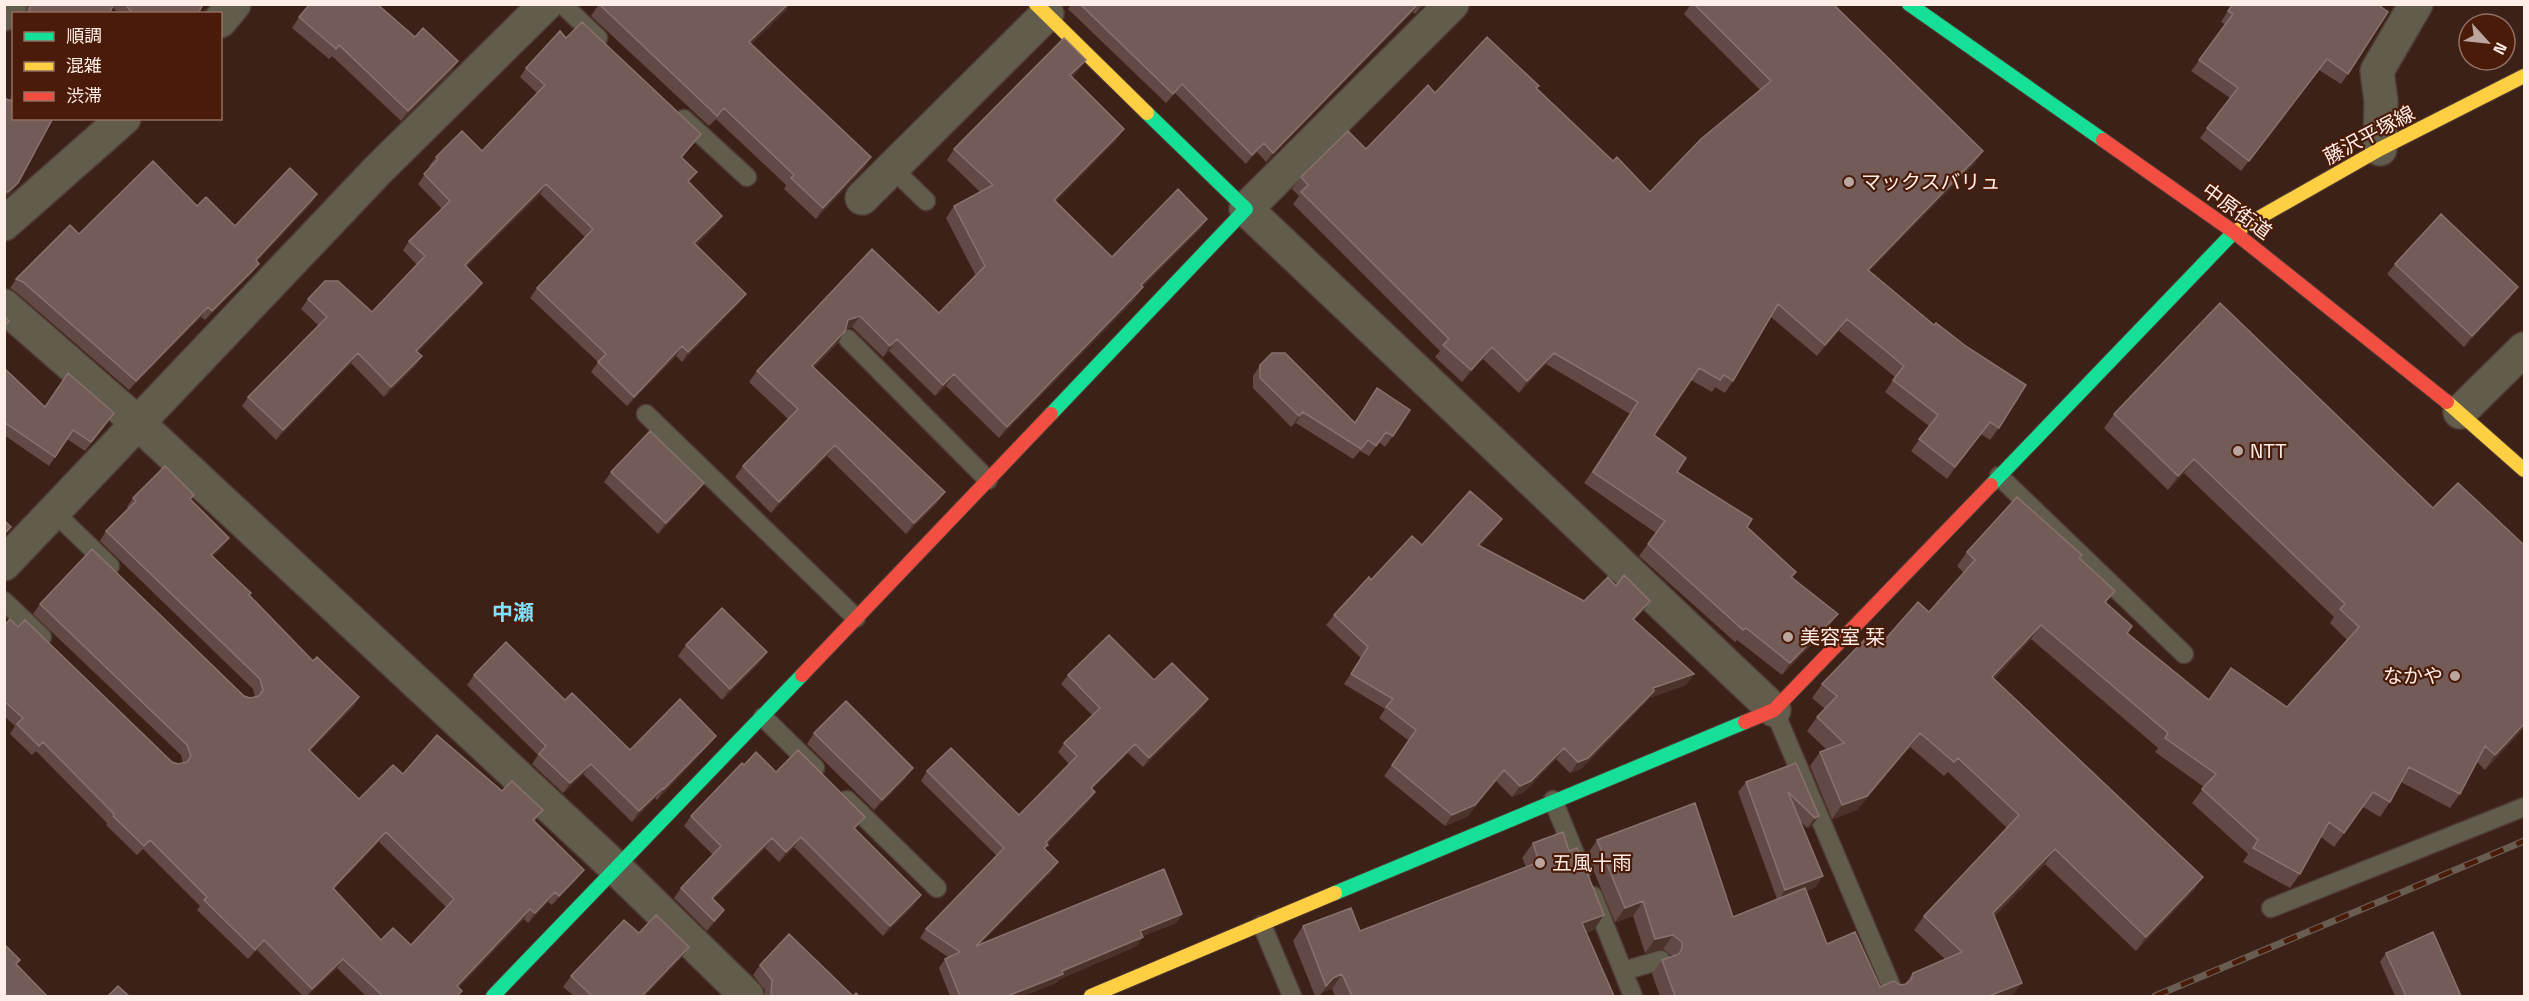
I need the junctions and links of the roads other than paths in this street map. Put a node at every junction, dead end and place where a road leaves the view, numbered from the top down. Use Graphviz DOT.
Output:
graph roads {
  1 [pos="10,4"];
  2 [pos="234,4"];
  3 [pos="546,4"];
  4 [pos="562,4"];
  5 [pos="1452,4"];
  6 [pos="1909,4"];
  7 [pos="2416,4"];
  8 [pos="1042,9"];
  9 [pos="4,14"];
  10 [pos="222,19"];
  11 [pos="612,51"];
  12 [pos="2524,76"];
  13 [pos="671,106"];
  14 [pos="122,120"];
  15 [pos="2380,149"];
  16 [pos="892,168"];
  17 [pos="747,177"];
  18 [pos="862,198"];
  19 [pos="926,201"];
  20 [pos="1246,209"];
  21 [pos="4,224"];
  22 [pos="2234,232"];
  23 [pos="4,306"];
  24 [pos="848,339"];
  25 [pos="2524,349"];
  26 [pos="2460,412"];
  27 [pos="646,414"];
  28 [pos="139,424"];
  29 [pos="2524,470"];
  30 [pos="1999,476"];
  31 [pos="988,480"];
  32 [pos="54,512"];
  33 [pos="4,564"];
  34 [pos="120,577"];
  35 [pos="4,601"];
  36 [pos="856,618"];
  37 [pos="55,650"];
  38 [pos="2184,654"];
  39 [pos="1774,710"];
  40 [pos="763,717"];
  41 [pos="1553,800"];
  42 [pos="2524,807"];
  43 [pos="617,869"];
  44 [pos="937,888"];
  45 [pos="2271,908"];
  46 [pos="1262,925"];
  47 [pos="1661,960"];
  48 [pos="1623,970"];
  49 [pos="1892,988"];
  50 [pos="493,996"];
  51 [pos="747,996"];
  52 [pos="1091,996"];
  53 [pos="1292,996"];
  54 [pos="1634,996"];
  1 -- 9 [label="street"];
  2 -- 10 [label="street"];
  3 -- 28 [label="street"];
  4 -- 11 [label="lane"];
  5 -- 20 [label="street"];
  6 -- 22 [label="street, 中原街道"];
  7 -- 15 [label="street"];
  8 -- 16 [label="street"];
  8 -- 20 [label="street"];
  12 -- 15 [label="street, 藤沢平塚線"];
  13 -- 17 [label="lane"];
  14 -- 21 [label="street"];
  15 -- 22 [label="street, 藤沢平塚線"];
  16 -- 18 [label="street"];
  16 -- 19 [label="lane"];
  20 -- 31 [label="street"];
  20 -- 39 [label="street"];
  22 -- 26 [label="street, 中原街道"];
  22 -- 30 [label="street, 藤沢平塚線"];
  23 -- 28 [label="street"];
  24 -- 31 [label="lane"];
  25 -- 26 [label="street"];
  26 -- 29 [label="street, 中原街道"];
  27 -- 36 [label="lane"];
  28 -- 32 [label="street"];
  28 -- 43 [label="street"];
  30 -- 38 [label="lane"];
  30 -- 39 [label="street, 藤沢平塚線"];
  31 -- 36 [label="street"];
  32 -- 33 [label="street"];
  32 -- 34 [label="lane"];
  35 -- 37 [label="lane"];
  36 -- 40 [label="street"];
  39 -- 41 [label="street"];
  39 -- 49 [label="lane"];
  40 -- 43 [label="street"];
  40 -- 44 [label="lane"];
  41 -- 46 [label="street"];
  41 -- 48 [label="lane"];
  42 -- 45 [label="lane"];
  43 -- 50 [label="street"];
  43 -- 51 [label="street"];
  46 -- 52 [label="street"];
  46 -- 53 [label="lane"];
  47 -- 48 [label="lane"];
  48 -- 54 [label="lane"];
}
